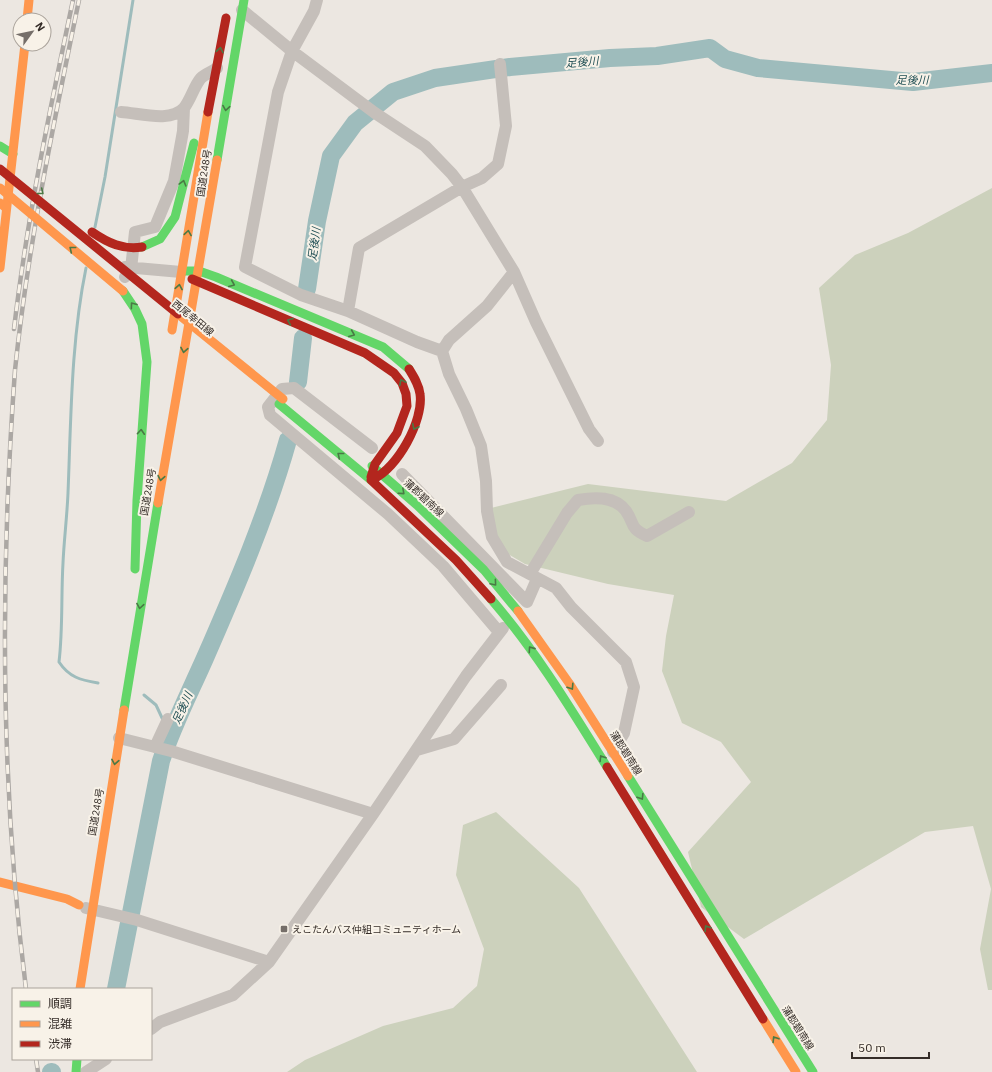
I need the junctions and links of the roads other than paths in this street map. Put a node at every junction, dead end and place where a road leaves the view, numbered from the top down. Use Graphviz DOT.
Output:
graph roads {
  1 [pos="29,0"];
  2 [pos="317,0"];
  3 [pos="243,5"];
  4 [pos="228,7"];
  5 [pos="28,12"];
  6 [pos="292,51"];
  7 [pos="24,52"];
  8 [pos="501,67"];
  9 [pos="217,68"];
  10 [pos="209,104"];
  11 [pos="184,108"];
  12 [pos="121,112"];
  13 [pos="0,146"];
  14 [pos="13,154"];
  15 [pos="0,159"];
  16 [pos="0,169"];
  17 [pos="0,176"];
  18 [pos="462,187"];
  19 [pos="0,188"];
  20 [pos="3,205"];
  21 [pos="94,261"];
  22 [pos="0,268"];
  23 [pos="131,269"];
  24 [pos="199,271"];
  25 [pos="181,272"];
  26 [pos="514,272"];
  27 [pos="196,282"];
  28 [pos="348,311"];
  29 [pos="135,328"];
  30 [pos="171,336"];
  31 [pos="442,351"];
  32 [pos="281,402"];
  33 [pos="334,437"];
  34 [pos="598,441"];
  35 [pos="372,448"];
  36 [pos="369,463"];
  37 [pos="402,474"];
  38 [pos="383,475"];
  39 [pos="371,480"];
  40 [pos="147,491"];
  41 [pos="690,512"];
  42 [pos="534,576"];
  43 [pos="501,686"];
  44 [pos="168,719"];
  45 [pos="120,738"];
  46 [pos="157,748"];
  47 [pos="417,750"];
  48 [pos="613,752"];
  49 [pos="373,814"];
  50 [pos="0,882"];
  51 [pos="79,905"];
  52 [pos="91,910"];
  53 [pos="269,962"];
  54 [pos="80,988"];
  55 [pos="152,1027"];
  56 [pos="76,1060"];
  57 [pos="104,1060"];
  58 [pos="76,1072"];
  59 [pos="86,1072"];
  60 [pos="796,1072"];
  61 [pos="813,1072"];
  1 -- 5 [label="main road"];
  2 -- 6 [label="street"];
  3 -- 6 [label="street"];
  3 -- 24 [label="main road, 国道248号, one-way"];
  9 -- 4 [label="main road, 国道248号, one-way"];
  6 -- 18 [label="street"];
  6 -- 28 [label="street"];
  7 -- 14 [label="main road"];
  8 -- 18 [label="street"];
  9 -- 10 [label="main road, 国道248号"];
  9 -- 11 [label="street"];
  15 -- 10 [label="main road, one-way, bridge"];
  25 -- 10 [label="main road, 国道248号, one-way"];
  11 -- 12 [label="street"];
  11 -- 23 [label="street"];
  13 -- 14 [label="main road"];
  14 -- 20 [label="main road"];
  16 -- 32 [label="main road, 西尾幸田線, bridge"];
  17 -- 32 [label="main road, 西尾幸田線"];
  18 -- 26 [label="street"];
  18 -- 28 [label="street"];
  40 -- 19 [label="main road, 国道248号, one-way, bridge"];
  20 -- 22 [label="main road"];
  21 -- 23 [label="street"];
  23 -- 25 [label="street"];
  23 -- 29 [label="street"];
  24 -- 25 [label="main road"];
  24 -- 27 [label="main road, 国道248号"];
  24 -- 38 [label="main road, one-way"];
  25 -- 27 [label="main road"];
  30 -- 25 [label="main road, 国道248号, one-way"];
  26 -- 31 [label="street"];
  26 -- 34 [label="street"];
  36 -- 27 [label="main road, one-way"];
  27 -- 45 [label="main road, 国道248号, one-way"];
  28 -- 31 [label="street"];
  31 -- 42 [label="street"];
  32 -- 33 [label="main road, 西尾幸田線"];
  39 -- 32 [label="main road, 西尾幸田線, one-way"];
  35 -- 47 [label="street"];
  36 -- 38 [label="main road, 蒲郡碧南線"];
  36 -- 39 [label="main road"];
  37 -- 42 [label="street"];
  38 -- 39 [label="main road"];
  38 -- 48 [label="main road, 蒲郡碧南線, one-way"];
  60 -- 39 [label="main road, one-way"];
  41 -- 42 [label="street"];
  42 -- 48 [label="street"];
  43 -- 47 [label="street"];
  44 -- 46 [label="street"];
  45 -- 46 [label="street"];
  45 -- 52 [label="main road, 国道248号, one-way"];
  46 -- 49 [label="street"];
  47 -- 49 [label="street"];
  48 -- 61 [label="main road, 蒲郡碧南線, one-way"];
  49 -- 53 [label="street"];
  50 -- 51 [label="main road"];
  51 -- 52 [label="street"];
  52 -- 53 [label="street"];
  52 -- 54 [label="main road, 国道248号"];
  53 -- 55 [label="street"];
  56 -- 58 [label="main road"];
  57 -- 59 [label="street"];
}
